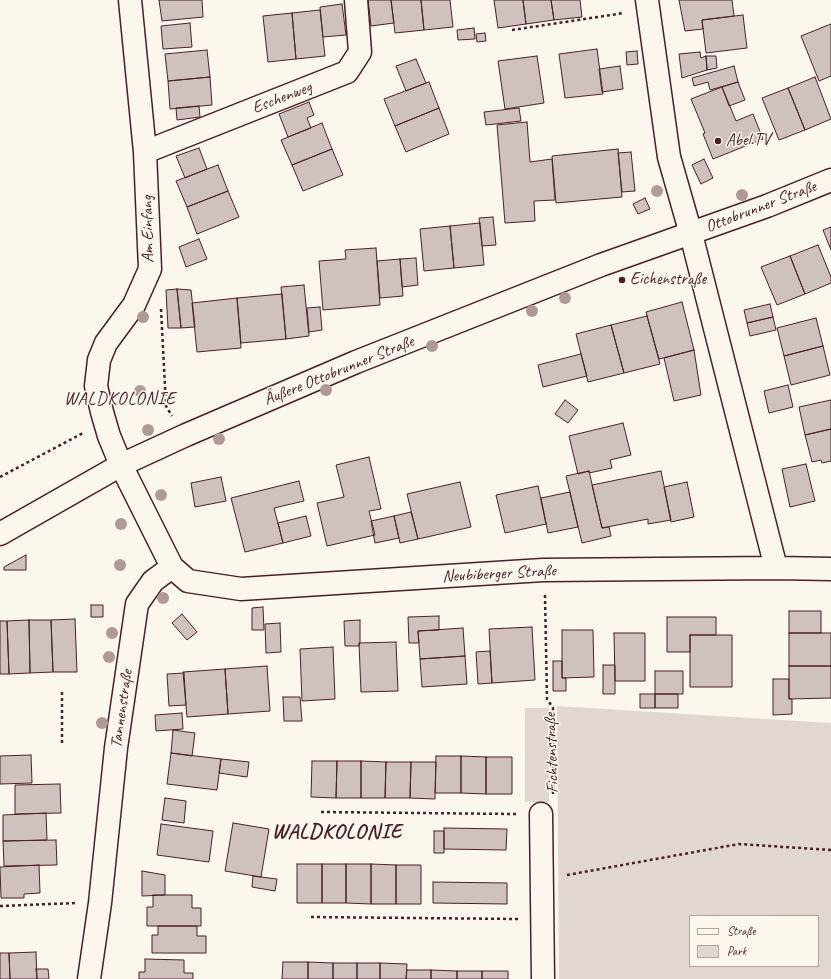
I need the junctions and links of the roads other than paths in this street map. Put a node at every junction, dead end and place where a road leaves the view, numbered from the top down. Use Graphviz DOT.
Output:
graph roads {
  1 [pos="130,0"];
  2 [pos="356,0"];
  3 [pos="648,5"];
  4 [pos="145,152"];
  5 [pos="831,180"];
  6 [pos="691,234"];
  7 [pos="121,465"];
  8 [pos="0,534"];
  9 [pos="172,567"];
  10 [pos="776,568"];
  11 [pos="831,569"];
  12 [pos="541,814"];
  13 [pos="89,979"];
  14 [pos="543,979"];
  1 -- 4 [label="street, Am Einfang"];
  2 -- 4 [label="street, Eschenweg"];
  3 -- 6 [label="street"];
  4 -- 7 [label="street, Am Einfang"];
  5 -- 6 [label="street, Ottobrunner Straße"];
  6 -- 7 [label="street, Äußere Ottobrunner Straße"];
  6 -- 10 [label="street"];
  7 -- 8 [label="street, Äußere Ottobrunner Straße"];
  7 -- 9 [label="street"];
  9 -- 10 [label="street, Neubiberger Straße"];
  9 -- 13 [label="street, Tannenstraße"];
  10 -- 11 [label="street, Neubiberger Straße"];
  12 -- 14 [label="street, Fichtenstraße"];
}
